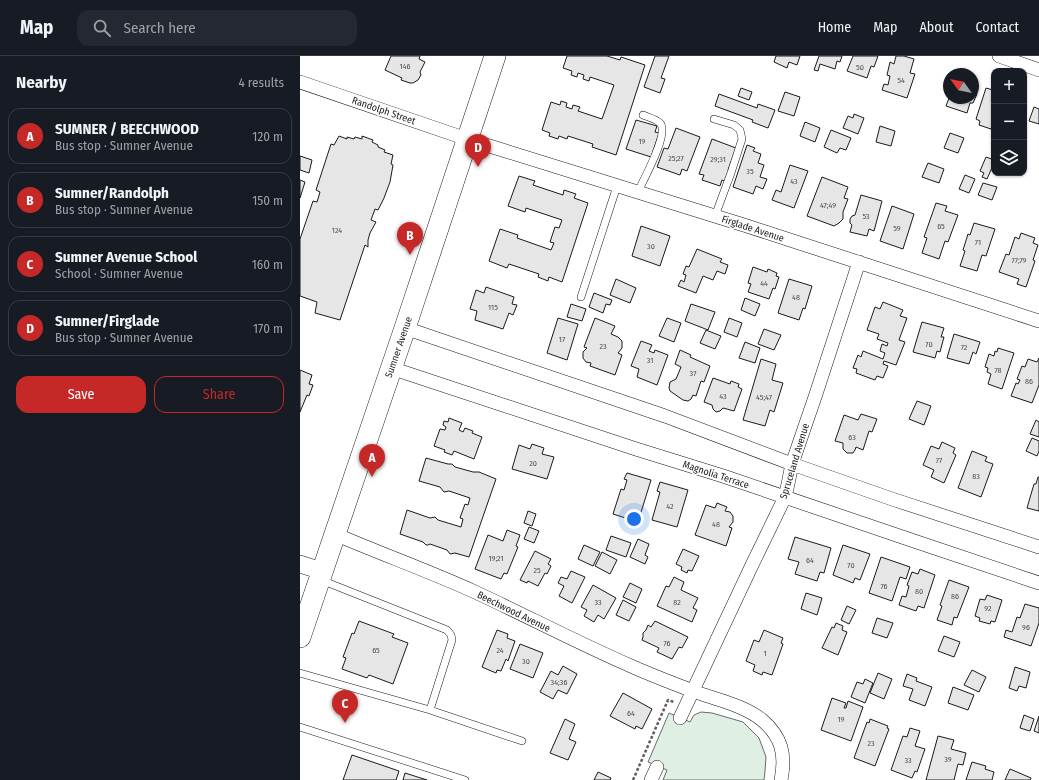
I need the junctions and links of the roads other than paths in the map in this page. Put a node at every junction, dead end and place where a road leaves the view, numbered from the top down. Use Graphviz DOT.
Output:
graph roads {
  1 [pos="495,56"];
  2 [pos="999,56"];
  3 [pos="1039,70"];
  4 [pos="300,82"];
  5 [pos="643,115"];
  6 [pos="714,119"];
  7 [pos="467,139"];
  8 [pos="617,186"];
  9 [pos="638,192"];
  10 [pos="715,216"];
  11 [pos="859,262"];
  12 [pos="580,297"];
  13 [pos="1039,321"];
  14 [pos="405,328"];
  15 [pos="391,368"];
  16 [pos="792,464"];
  17 [pos="785,497"];
  18 [pos="335,534"];
  19 [pos="1039,547"];
  20 [pos="300,564"];
  21 [pos="320,575"];
  22 [pos="1039,583"];
  23 [pos="300,637"];
  24 [pos="300,672"];
  25 [pos="693,691"];
  26 [pos="430,710"];
  27 [pos="683,713"];
  28 [pos="300,727"];
  29 [pos="522,741"];
  30 [pos="657,767"];
  31 [pos="465,780"];
  32 [pos="651,780"];
  33 [pos="782,780"];
  1 -- 7 [label="main road, Sumner Avenue"];
  2 -- 3 [label="street"];
  4 -- 7 [label="street, Randolph Street"];
  5 -- 9 [label="lane"];
  6 -- 10 [label="lane"];
  7 -- 8 [label="street, Firglade Avenue"];
  7 -- 14 [label="main road, Sumner Avenue"];
  8 -- 9 [label="street, Firglade Avenue"];
  8 -- 12 [label="lane"];
  9 -- 10 [label="street, Firglade Avenue"];
  10 -- 11 [label="street, Firglade Avenue"];
  11 -- 13 [label="street, Firglade Avenue"];
  11 -- 16 [label="street, Spruceland Avenue"];
  14 -- 15 [label="main road, Sumner Avenue"];
  14 -- 16 [label="street"];
  15 -- 17 [label="street, Magnolia Terrace"];
  15 -- 18 [label="main road, Sumner Avenue"];
  16 -- 17 [label="street, Spruceland Avenue"];
  16 -- 19 [label="street"];
  17 -- 22 [label="street, Magnolia Terrace"];
  17 -- 25 [label="street, Spruceland Avenue"];
  18 -- 21 [label="main road, Sumner Avenue"];
  18 -- 25 [label="street, Beechwood Avenue"];
  20 -- 21 [label="street"];
  21 -- 23 [label="main road, Sumner Avenue"];
  21 -- 26 [label="lane"];
  24 -- 26 [label="lane"];
  25 -- 27 [label="street, Spruceland Avenue"];
  25 -- 33 [label="street, Beechwood Avenue"];
  26 -- 29 [label="lane"];
  28 -- 31 [label="lane"];
  30 -- 32 [label="street"];
}
